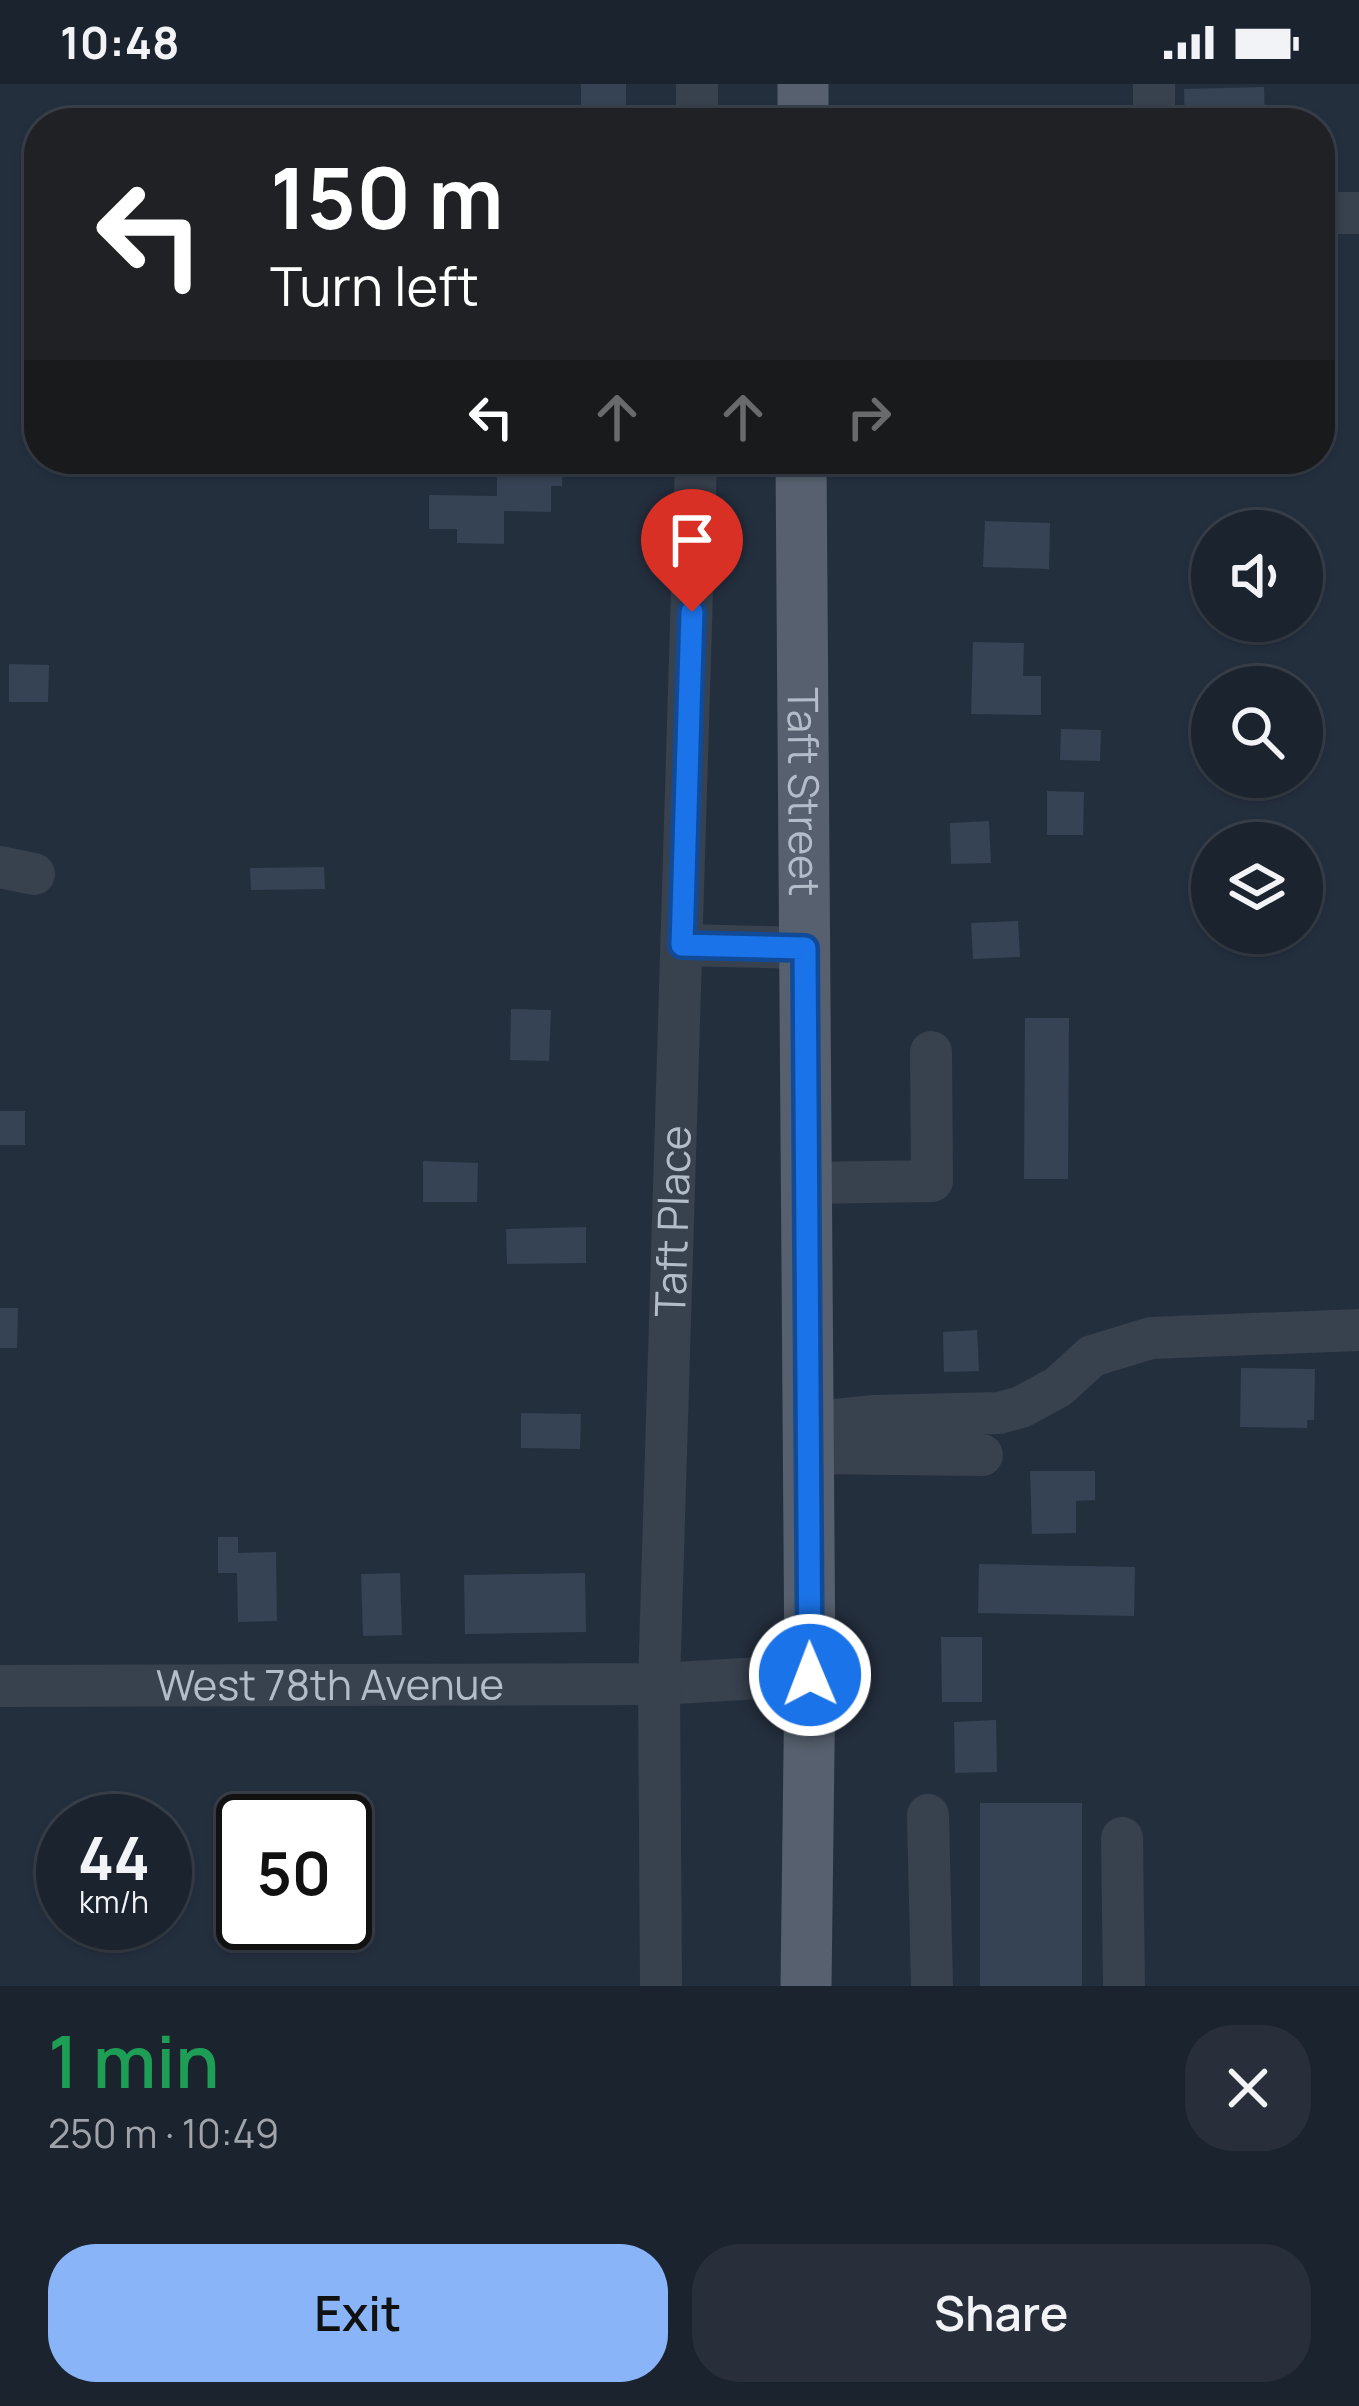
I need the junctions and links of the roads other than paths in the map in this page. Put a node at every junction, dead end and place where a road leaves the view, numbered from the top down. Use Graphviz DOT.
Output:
graph roads {
  1 [pos="696,474"];
  2 [pos="801,474"];
  3 [pos="682,945"];
  4 [pos="805,948"];
  5 [pos="932,1052"];
  6 [pos="806,1183"];
  7 [pos="1359,1330"];
  8 [pos="808,1438"];
  9 [pos="982,1455"];
  10 [pos="810,1675"];
  11 [pos="659,1684"];
  12 [pos="0,1686"];
  13 [pos="928,1815"];
  14 [pos="1122,1838"];
  15 [pos="662,1986"];
  16 [pos="806,1986"];
  17 [pos="932,1986"];
  18 [pos="1124,1986"];
  1 -- 3 [label="street, Taft Place"];
  2 -- 4 [label="main road, Taft Street"];
  3 -- 4 [label="street"];
  3 -- 11 [label="street, Taft Place"];
  4 -- 6 [label="main road, Taft Street"];
  5 -- 6 [label="street"];
  6 -- 8 [label="main road, Taft Street"];
  7 -- 8 [label="street"];
  8 -- 9 [label="street"];
  8 -- 10 [label="main road, Taft Street"];
  10 -- 11 [label="street, West 78th Avenue"];
  10 -- 16 [label="main road, Taft Street"];
  11 -- 12 [label="street, West 78th Avenue"];
  11 -- 15 [label="street, Taft Place"];
  13 -- 17 [label="street"];
  14 -- 18 [label="street"];
}
